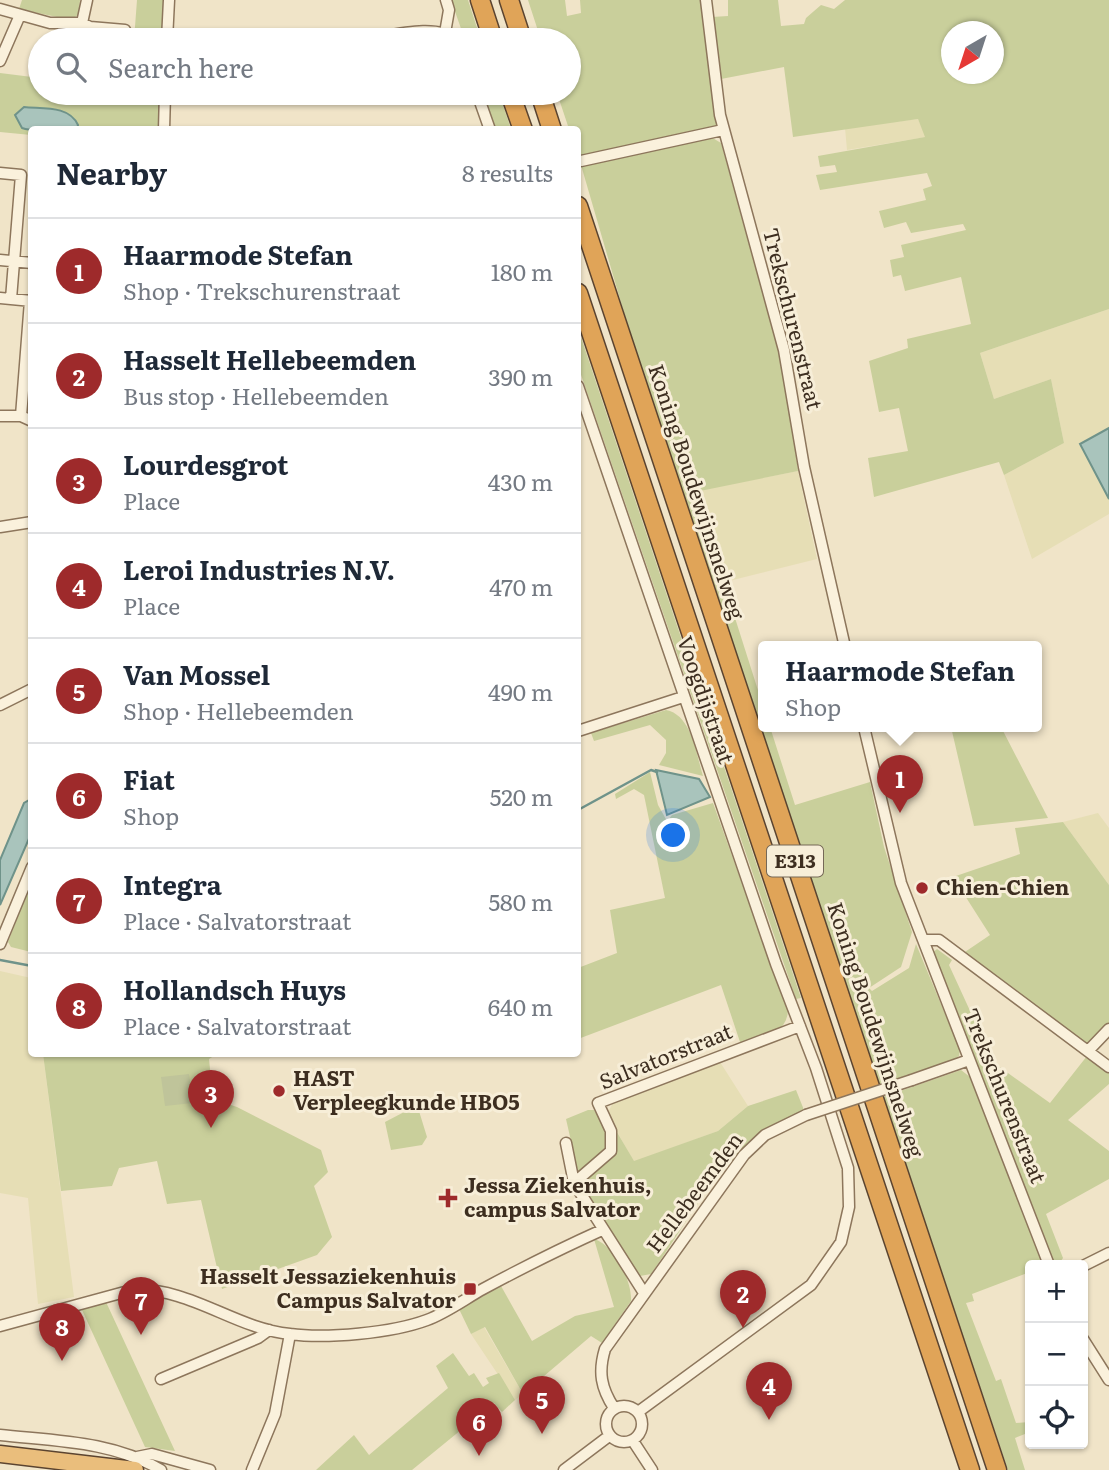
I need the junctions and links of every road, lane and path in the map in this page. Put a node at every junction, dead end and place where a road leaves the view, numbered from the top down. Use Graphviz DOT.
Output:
graph roads {
  1 [pos="87,0"];
  2 [pos="169,0"];
  3 [pos="446,0"];
  4 [pos="480,0"];
  5 [pos="509,0"];
  6 [pos="521,0"];
  7 [pos="706,0"];
  8 [pos="0,9"];
  9 [pos="20,15"];
  10 [pos="82,23"];
  11 [pos="102,28"];
  12 [pos="168,28"];
  13 [pos="446,28"];
  14 [pos="489,28"];
  15 [pos="518,28"];
  16 [pos="529,28"];
  17 [pos="0,61"];
  18 [pos="165,105"];
  19 [pos="481,105"];
  20 [pos="514,105"];
  21 [pos="544,105"];
  22 [pos="164,126"];
  23 [pos="489,126"];
  24 [pos="522,126"];
  25 [pos="551,126"];
  26 [pos="723,130"];
  27 [pos="581,161"];
  28 [pos="0,173"];
  29 [pos="27,176"];
  30 [pos="581,215"];
  31 [pos="0,260"];
  32 [pos="15,262"];
  33 [pos="28,263"];
  34 [pos="0,298"];
  35 [pos="11,299"];
  36 [pos="28,301"];
  37 [pos="581,302"];
  38 [pos="28,336"];
  39 [pos="581,395"];
  40 [pos="0,416"];
  41 [pos="21,416"];
  42 [pos="28,419"];
  43 [pos="28,523"];
  44 [pos="0,527"];
  45 [pos="844,641"];
  46 [pos="28,691"];
  47 [pos="683,697"];
  48 [pos="0,705"];
  49 [pos="581,730"];
  50 [pos="865,732"];
  51 [pos="28,877"];
  52 [pos="923,940"];
  53 [pos="0,944"];
  54 [pos="800,1026"];
  55 [pos="1109,1029"];
  56 [pos="1088,1051"];
  57 [pos="969,1060"];
  58 [pos="1109,1068"];
  59 [pos="566,1143"];
  60 [pos="574,1183"];
  61 [pos="602,1230"];
  62 [pos="1109,1253"];
  63 [pos="1047,1260"];
  64 [pos="1088,1264"];
  65 [pos="643,1293"];
  66 [pos="0,1326"];
  67 [pos="269,1330"];
  68 [pos="290,1334"];
  69 [pos="1088,1347"];
  70 [pos="161,1379"];
  71 [pos="1109,1380"];
  72 [pos="614,1408"];
  73 [pos="638,1412"];
  74 [pos="0,1435"];
  75 [pos="610,1436"];
  76 [pos="633,1441"];
  77 [pos="0,1454"];
  78 [pos="136,1464"];
  79 [pos="161,1470"];
  80 [pos="210,1470"];
  81 [pos="252,1470"];
  82 [pos="564,1470"];
  83 [pos="652,1470"];
  84 [pos="970,1470"];
  85 [pos="997,1470"];
  1 -- 10 [label="street"];
  2 -- 12 [label="street"];
  3 -- 13 [label="street"];
  4 -- 14 [label="highway"];
  5 -- 15 [label="highway"];
  6 -- 16 [label="highway"];
  7 -- 26 [label="street, Trekschurenstraat"];
  8 -- 9 [label="street"];
  9 -- 10 [label="street"];
  9 -- 17 [label="street"];
  10 -- 11 [label="street"];
  18 -- 22 [label="street"];
  19 -- 23 [label="street"];
  20 -- 24 [label="highway"];
  21 -- 25 [label="highway"];
  26 -- 27 [label="street"];
  26 -- 45 [label="street, Trekschurenstraat"];
  28 -- 29 [label="street"];
  29 -- 32 [label="street"];
  30 -- 85 [label="highway, Koning Boudewijnsnelweg / E313"];
  31 -- 32 [label="street"];
  32 -- 33 [label="street"];
  32 -- 35 [label="street"];
  34 -- 35 [label="street"];
  35 -- 36 [label="street"];
  37 -- 84 [label="highway, E313"];
  38 -- 41 [label="street"];
  39 -- 47 [label="street, Voogdijstraat"];
  40 -- 41 [label="street"];
  41 -- 42 [label="street"];
  43 -- 44 [label="street"];
  46 -- 48 [label="street"];
  47 -- 49 [label="street"];
  47 -- 54 [label="street, Voogdijstraat"];
  50 -- 52 [label="street, Trekschurenstraat"];
  51 -- 53 [label="street"];
  52 -- 56 [label="street, Trekschurenstraat"];
  52 -- 57 [label="street, Trekschurenstraat"];
  54 -- 60 [label="street, Salvatorstraat"];
  54 -- 73 [label="street"];
  55 -- 56 [label="street"];
  56 -- 58 [label="street, Trekschurenstraat"];
  57 -- 63 [label="street, Trekschurenstraat"];
  57 -- 65 [label="street, Hellebeemden, bridge"];
  59 -- 60 [label="street"];
  60 -- 61 [label="street"];
  61 -- 65 [label="street"];
  61 -- 68 [label="street"];
  62 -- 64 [label="street"];
  65 -- 72 [label="street, Hellebeemden"];
  66 -- 67 [label="street"];
  67 -- 68 [label="street"];
  67 -- 70 [label="street"];
  68 -- 81 [label="street"];
  69 -- 71 [label="street"];
  72 -- 73 [label="street"];
  72 -- 75 [label="street"];
  73 -- 76 [label="street"];
  74 -- 78 [label="street"];
  75 -- 76 [label="street"];
  75 -- 82 [label="street"];
  76 -- 83 [label="street"];
  77 -- 78 [label="highway"];
  78 -- 79 [label="street"];
  78 -- 80 [label="street"];
}
